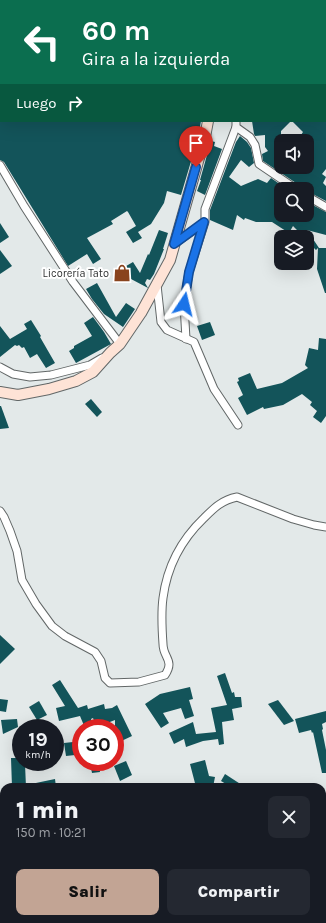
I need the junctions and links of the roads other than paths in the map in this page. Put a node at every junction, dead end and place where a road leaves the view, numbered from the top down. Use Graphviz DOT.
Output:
graph roads {
  1 [pos="208,122"];
  2 [pos="236,124"];
  3 [pos="0,165"];
  4 [pos="286,182"];
  5 [pos="314,200"];
  6 [pos="326,207"];
  7 [pos="204,222"];
  8 [pos="174,244"];
  9 [pos="157,285"];
  10 [pos="186,339"];
  11 [pos="120,344"];
  12 [pos="110,353"];
  13 [pos="0,367"];
  14 [pos="0,392"];
  15 [pos="238,425"];
  16 [pos="0,511"];
  17 [pos="326,527"];
  1 -- 8 [label="street"];
  2 -- 4 [label="street"];
  2 -- 7 [label="street"];
  3 -- 11 [label="street"];
  5 -- 6 [label="street"];
  7 -- 8 [label="street"];
  7 -- 10 [label="street"];
  8 -- 9 [label="street"];
  9 -- 10 [label="street"];
  9 -- 11 [label="street"];
  10 -- 15 [label="street"];
  11 -- 12 [label="street"];
  12 -- 13 [label="street"];
  12 -- 14 [label="street"];
  16 -- 17 [label="street"];
}
